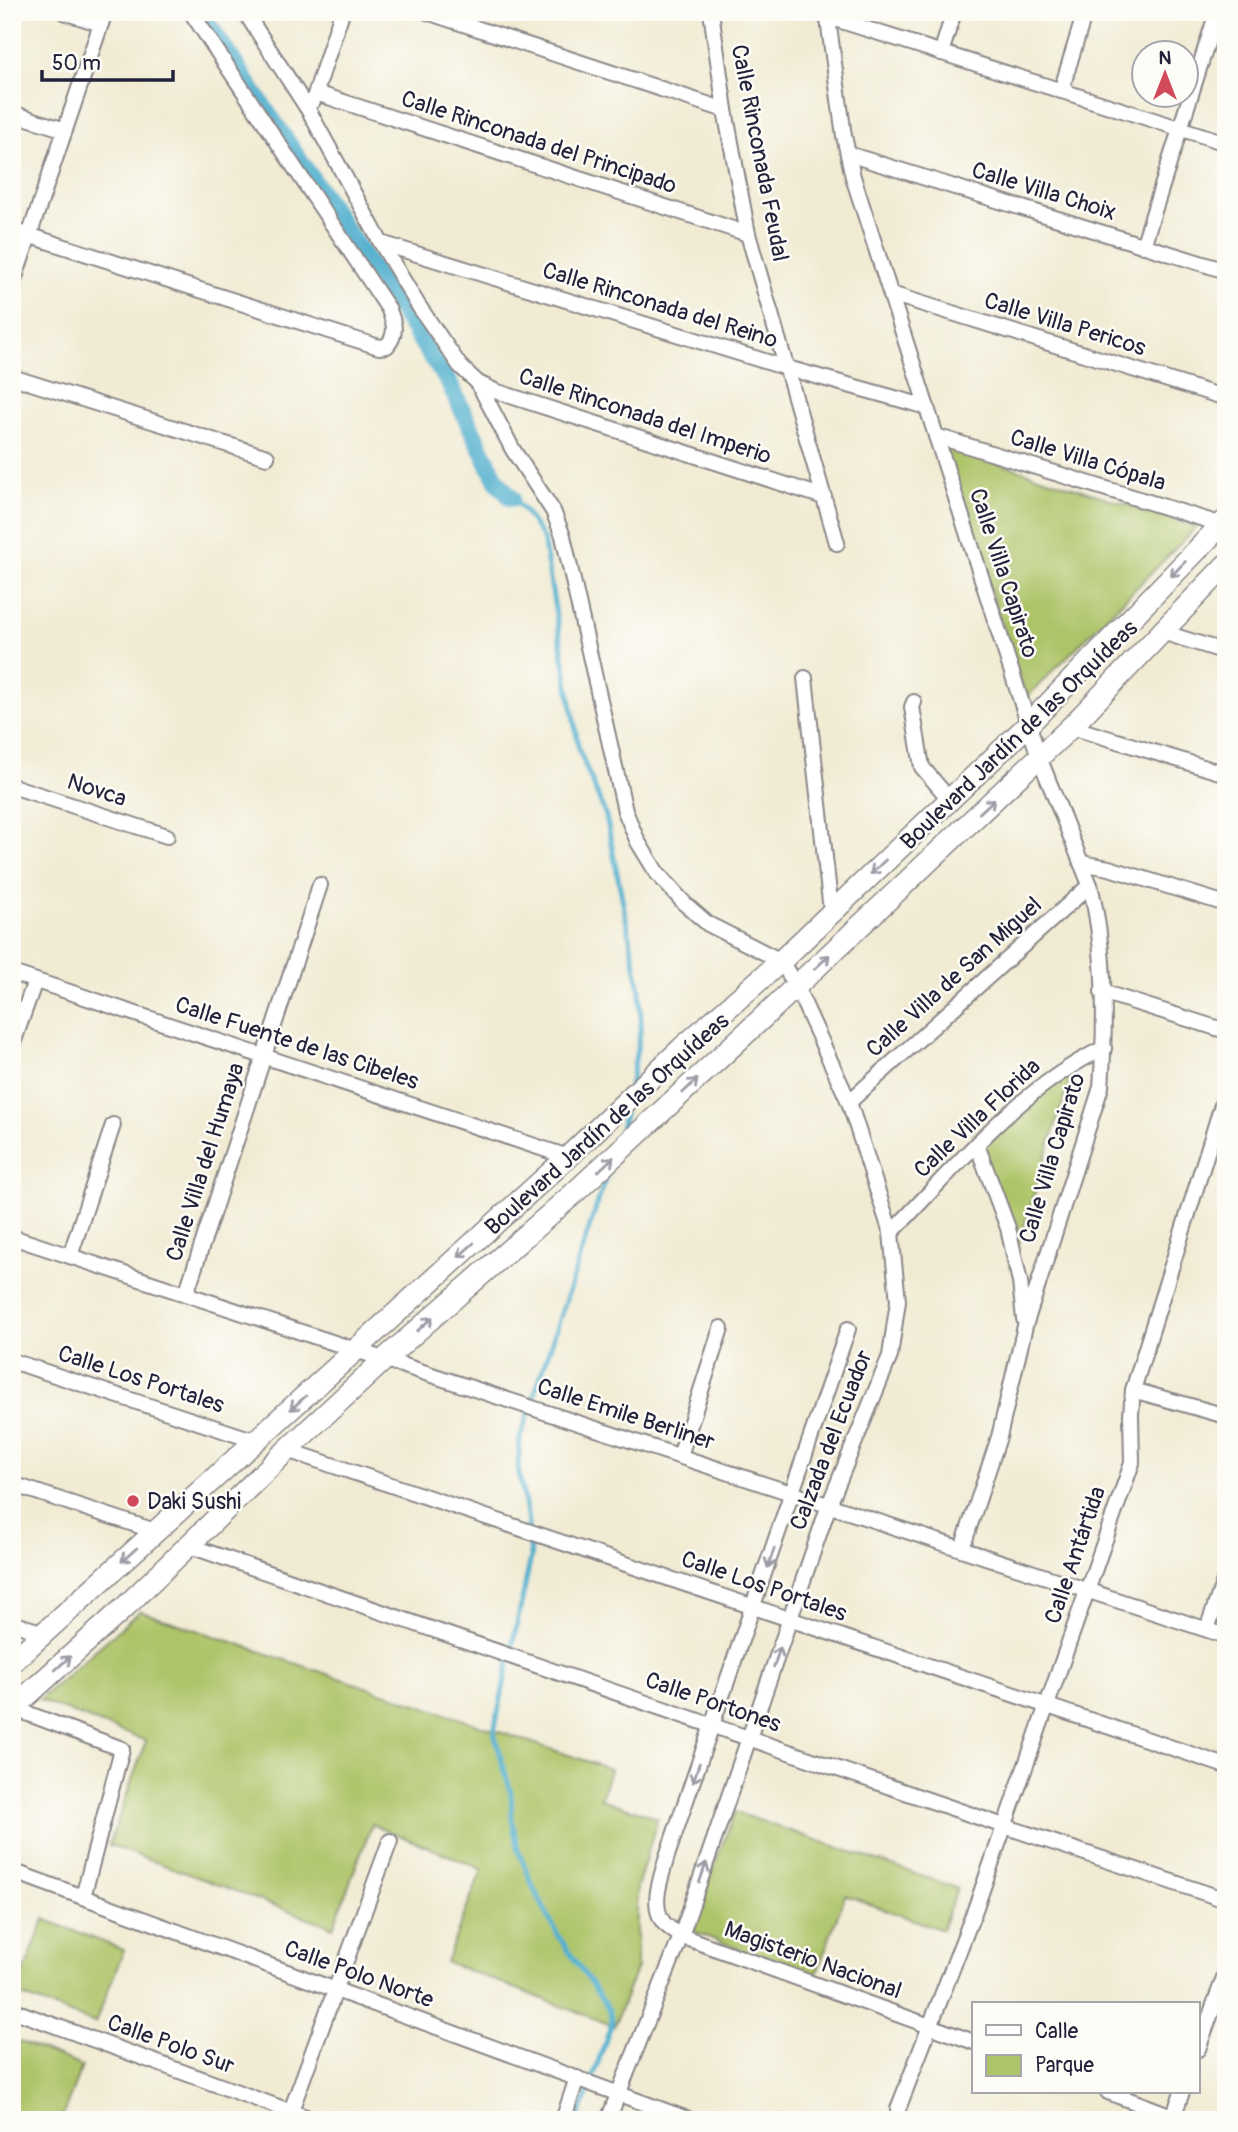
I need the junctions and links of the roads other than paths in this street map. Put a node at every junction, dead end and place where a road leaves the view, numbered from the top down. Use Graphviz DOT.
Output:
graph roads {
  1 [pos="64,12"];
  2 [pos="191,12"];
  3 [pos="244,12"];
  4 [pos="342,12"];
  5 [pos="427,12"];
  6 [pos="712,12"];
  7 [pos="954,12"];
  8 [pos="1085,12"];
  9 [pos="1217,12"];
  10 [pos="823,14"];
  11 [pos="103,18"];
  12 [pos="941,53"];
  13 [pos="1061,91"];
  14 [pos="316,93"];
  15 [pos="725,110"];
  16 [pos="309,111"];
  17 [pos="12,113"];
  18 [pos="1180,128"];
  19 [pos="65,130"];
  20 [pos="1226,143"];
  21 [pos="848,154"];
  22 [pos="12,230"];
  23 [pos="748,234"];
  24 [pos="30,235"];
  25 [pos="381,243"];
  26 [pos="1143,246"];
  27 [pos="1226,271"];
  28 [pos="12,286"];
  29 [pos="891,294"];
  30 [pos="786,368"];
  31 [pos="12,377"];
  32 [pos="478,383"];
  33 [pos="1226,398"];
  34 [pos="927,407"];
  35 [pos="936,436"];
  36 [pos="267,457"];
  37 [pos="824,497"];
  38 [pos="1224,524"];
  39 [pos="837,544"];
  40 [pos="1226,565"];
  41 [pos="1161,632"];
  42 [pos="1226,652"];
  43 [pos="805,678"];
  44 [pos="914,702"];
  45 [pos="1029,724"];
  46 [pos="1071,727"];
  47 [pos="1039,757"];
  48 [pos="1226,774"];
  49 [pos="12,786"];
  50 [pos="950,800"];
  51 [pos="167,836"];
  52 [pos="1081,863"];
  53 [pos="320,885"];
  54 [pos="1090,885"];
  55 [pos="1226,904"];
  56 [pos="831,911"];
  57 [pos="781,961"];
  58 [pos="12,973"];
  59 [pos="35,981"];
  60 [pos="796,986"];
  61 [pos="1102,992"];
  62 [pos="1226,1031"];
  63 [pos="12,1046"];
  64 [pos="1104,1048"];
  65 [pos="264,1056"];
  66 [pos="1226,1092"];
  67 [pos="849,1102"];
  68 [pos="113,1125"];
  69 [pos="977,1145"];
  70 [pos="568,1157"];
  71 [pos="891,1233"];
  72 [pos="12,1237"];
  73 [pos="69,1255"];
  74 [pos="186,1294"];
  75 [pos="1025,1326"];
  76 [pos="721,1328"];
  77 [pos="848,1329"];
  78 [pos="356,1350"];
  79 [pos="386,1359"];
  80 [pos="12,1361"];
  81 [pos="1133,1390"];
  82 [pos="1226,1416"];
  83 [pos="256,1441"];
  84 [pos="286,1450"];
  85 [pos="680,1456"];
  86 [pos="12,1484"];
  87 [pos="793,1493"];
  88 [pos="829,1505"];
  89 [pos="155,1531"];
  90 [pos="187,1545"];
  91 [pos="962,1549"];
  92 [pos="1226,1575"];
  93 [pos="1087,1590"];
  94 [pos="754,1607"];
  95 [pos="790,1619"];
  96 [pos="12,1623"];
  97 [pos="1206,1629"];
  98 [pos="44,1633"];
  99 [pos="1226,1636"];
  100 [pos="12,1662"];
  101 [pos="1046,1705"];
  102 [pos="13,1709"];
  103 [pos="713,1726"];
  104 [pos="749,1738"];
  105 [pos="1226,1766"];
  106 [pos="1004,1826"];
  107 [pos="390,1840"];
  108 [pos="12,1871"];
  109 [pos="83,1897"];
  110 [pos="1226,1899"];
  111 [pos="681,1936"];
  112 [pos="1226,1972"];
  113 [pos="335,1990"];
  114 [pos="12,2010"];
  115 [pos="930,2026"];
  116 [pos="972,2041"];
  117 [pos="1200,2044"];
  118 [pos="577,2078"];
  119 [pos="618,2093"];
  120 [pos="1113,2094"];
  121 [pos="1182,2094"];
  122 [pos="898,2109"];
  123 [pos="289,2116"];
  124 [pos="1176,2119"];
  125 [pos="314,2120"];
  126 [pos="563,2120"];
  127 [pos="608,2120"];
  128 [pos="690,2120"];
  1 -- 11 [label="street"];
  2 -- 24 [label="street"];
  3 -- 16 [label="street, Calle Rinconada del Imperio"];
  4 -- 14 [label="street"];
  5 -- 15 [label="street"];
  6 -- 15 [label="street, Calle Rinconada Feudal"];
  7 -- 12 [label="street"];
  8 -- 13 [label="street"];
  9 -- 18 [label="street"];
  10 -- 12 [label="street"];
  10 -- 21 [label="street, Calle Villa Capirato"];
  11 -- 19 [label="street"];
  12 -- 13 [label="street"];
  13 -- 18 [label="street"];
  14 -- 16 [label="street"];
  14 -- 23 [label="street, Calle Rinconada del Principado"];
  15 -- 23 [label="street, Calle Rinconada Feudal"];
  16 -- 25 [label="street, Calle Rinconada del Imperio"];
  17 -- 19 [label="street"];
  18 -- 20 [label="street"];
  18 -- 26 [label="street"];
  19 -- 24 [label="street"];
  21 -- 26 [label="street, Calle Villa Choix"];
  21 -- 29 [label="street, Calle Villa Capirato"];
  22 -- 24 [label="street"];
  23 -- 30 [label="street, Calle Rinconada Feudal"];
  24 -- 28 [label="street"];
  25 -- 30 [label="street, Calle Rinconada del Reino"];
  25 -- 32 [label="street, Calle Rinconada del Imperio"];
  26 -- 27 [label="street, Calle Villa Choix"];
  29 -- 33 [label="street, Calle Villa Pericos"];
  29 -- 34 [label="street, Calle Villa Capirato"];
  30 -- 34 [label="street, Calle Rinconada del Reino"];
  30 -- 37 [label="street, Calle Rinconada Feudal"];
  31 -- 36 [label="street"];
  32 -- 37 [label="street, Calle Rinconada del Imperio"];
  32 -- 57 [label="street"];
  34 -- 35 [label="street, Calle Villa Capirato"];
  35 -- 38 [label="street, Calle Villa Cópala"];
  35 -- 45 [label="street, Calle Villa Capirato"];
  37 -- 39 [label="street, Calle Rinconada Feudal"];
  38 -- 45 [label="street, Boulevard Jardín de las Orquídeas, one-way"];
  40 -- 41 [label="street, Boulevard Jardín de las Orquídeas"];
  41 -- 42 [label="street"];
  41 -- 46 [label="street, Boulevard Jardín de las Orquídeas"];
  43 -- 56 [label="street"];
  44 -- 50 [label="street"];
  45 -- 47 [label="street, Calle Villa Capirato"];
  45 -- 50 [label="street, Boulevard Jardín de las Orquídeas"];
  46 -- 47 [label="street, Boulevard Jardín de las Orquídeas"];
  46 -- 48 [label="street"];
  47 -- 52 [label="street, Calle Villa Capirato"];
  60 -- 47 [label="street, Boulevard Jardín de las Orquídeas, one-way"];
  49 -- 51 [label="street, Novca"];
  50 -- 56 [label="street, Boulevard Jardín de las Orquídeas, one-way"];
  52 -- 54 [label="street, Calle Villa Capirato"];
  52 -- 55 [label="street"];
  53 -- 65 [label="street, Calle Villa del Humaya"];
  54 -- 61 [label="street, Calle Villa Capirato"];
  54 -- 67 [label="street, Calle Villa de San Miguel"];
  56 -- 57 [label="street, Boulevard Jardín de las Orquídeas"];
  57 -- 60 [label="street, Calzada del Ecuador"];
  57 -- 70 [label="street, Boulevard Jardín de las Orquídeas"];
  58 -- 59 [label="street, Calle Fuente de las Cibeles"];
  59 -- 63 [label="street"];
  59 -- 65 [label="street, Calle Fuente de las Cibeles"];
  60 -- 67 [label="street, Calzada del Ecuador"];
  79 -- 60 [label="street, Boulevard Jardín de las Orquídeas, one-way"];
  61 -- 62 [label="street"];
  61 -- 64 [label="street, Calle Villa Capirato"];
  64 -- 69 [label="street, Calle Villa Florida"];
  64 -- 75 [label="street, Calle Villa Capirato"];
  65 -- 70 [label="street, Calle Fuente de las Cibeles"];
  65 -- 74 [label="street, Calle Villa del Humaya"];
  66 -- 81 [label="street, Calle Antártida"];
  67 -- 71 [label="street, Calzada del Ecuador"];
  68 -- 73 [label="street"];
  69 -- 71 [label="street, Calle Villa Florida"];
  69 -- 75 [label="street"];
  70 -- 78 [label="street, Boulevard Jardín de las Orquídeas, one-way"];
  71 -- 88 [label="street, Calzada del Ecuador"];
  72 -- 73 [label="street, Calle Emile Berliner"];
  73 -- 74 [label="street, Calle Emile Berliner"];
  74 -- 78 [label="street, Calle Emile Berliner"];
  75 -- 91 [label="street, Calle Villa Capirato"];
  76 -- 85 [label="street"];
  77 -- 87 [label="street, Calzada del Ecuador"];
  78 -- 79 [label="street, Calle Emile Berliner"];
  78 -- 83 [label="street, Boulevard Jardín de las Orquídeas, one-way"];
  79 -- 84 [label="street, Boulevard Jardín de las Orquídeas"];
  79 -- 85 [label="street, Calle Emile Berliner"];
  80 -- 83 [label="street, Calle Los Portales"];
  81 -- 82 [label="street"];
  81 -- 93 [label="street, Calle Antártida"];
  83 -- 89 [label="street, Boulevard Jardín de las Orquídeas"];
  84 -- 90 [label="street, Boulevard Jardín de las Orquídeas"];
  84 -- 94 [label="street, Calle Los Portales"];
  85 -- 87 [label="street, Calle Emile Berliner"];
  86 -- 89 [label="street"];
  87 -- 88 [label="street, Calle Emile Berliner"];
  87 -- 94 [label="street, Calzada del Ecuador, one-way"];
  88 -- 91 [label="street, Calle Emile Berliner"];
  88 -- 95 [label="street, Calzada del Ecuador"];
  89 -- 98 [label="street, Boulevard Jardín de las Orquídeas, one-way"];
  102 -- 90 [label="street, Boulevard Jardín de las Orquídeas, one-way"];
  90 -- 103 [label="street, Calle Portones"];
  91 -- 93 [label="street, Calle Emile Berliner"];
  92 -- 97 [label="street"];
  93 -- 97 [label="street, Calle Emile Berliner"];
  93 -- 101 [label="street, Calle Antártida"];
  94 -- 95 [label="street, Calle Los Portales"];
  94 -- 103 [label="street, Calzada del Ecuador"];
  95 -- 101 [label="street, Calle Los Portales"];
  104 -- 95 [label="street, Calzada del Ecuador, one-way"];
  96 -- 98 [label="street"];
  97 -- 99 [label="street, Calle Emile Berliner"];
  98 -- 100 [label="street, Boulevard Jardín de las Orquídeas"];
  101 -- 105 [label="street, Calle Los Portales"];
  101 -- 106 [label="street, Calle Antártida"];
  102 -- 109 [label="street"];
  103 -- 104 [label="street, Calle Portones"];
  103 -- 111 [label="street, Calzada del Ecuador, one-way"];
  104 -- 106 [label="street, Calle Portones"];
  111 -- 104 [label="street, Calzada del Ecuador, one-way"];
  106 -- 110 [label="street, Calle Portones"];
  106 -- 115 [label="street, Calle Antártida"];
  107 -- 113 [label="street"];
  108 -- 109 [label="street, Calle Polo Norte"];
  109 -- 113 [label="street, Calle Polo Norte"];
  111 -- 115 [label="street, Magisterio Nacional"];
  111 -- 119 [label="street, Calzada del Ecuador"];
  112 -- 117 [label="street"];
  113 -- 118 [label="street, Calle Polo Norte"];
  113 -- 123 [label="street"];
  114 -- 123 [label="street, Calle Polo Sur"];
  115 -- 116 [label="street, Magisterio Nacional"];
  115 -- 122 [label="street, Calle Antártida"];
  118 -- 119 [label="street, Calle Polo Norte"];
  118 -- 126 [label="street"];
  119 -- 127 [label="street, Calzada del Ecuador"];
  119 -- 128 [label="street, Calle Polo Norte"];
  120 -- 124 [label="street"];
  121 -- 124 [label="street"];
  123 -- 125 [label="street, Calle Polo Sur"];
}
